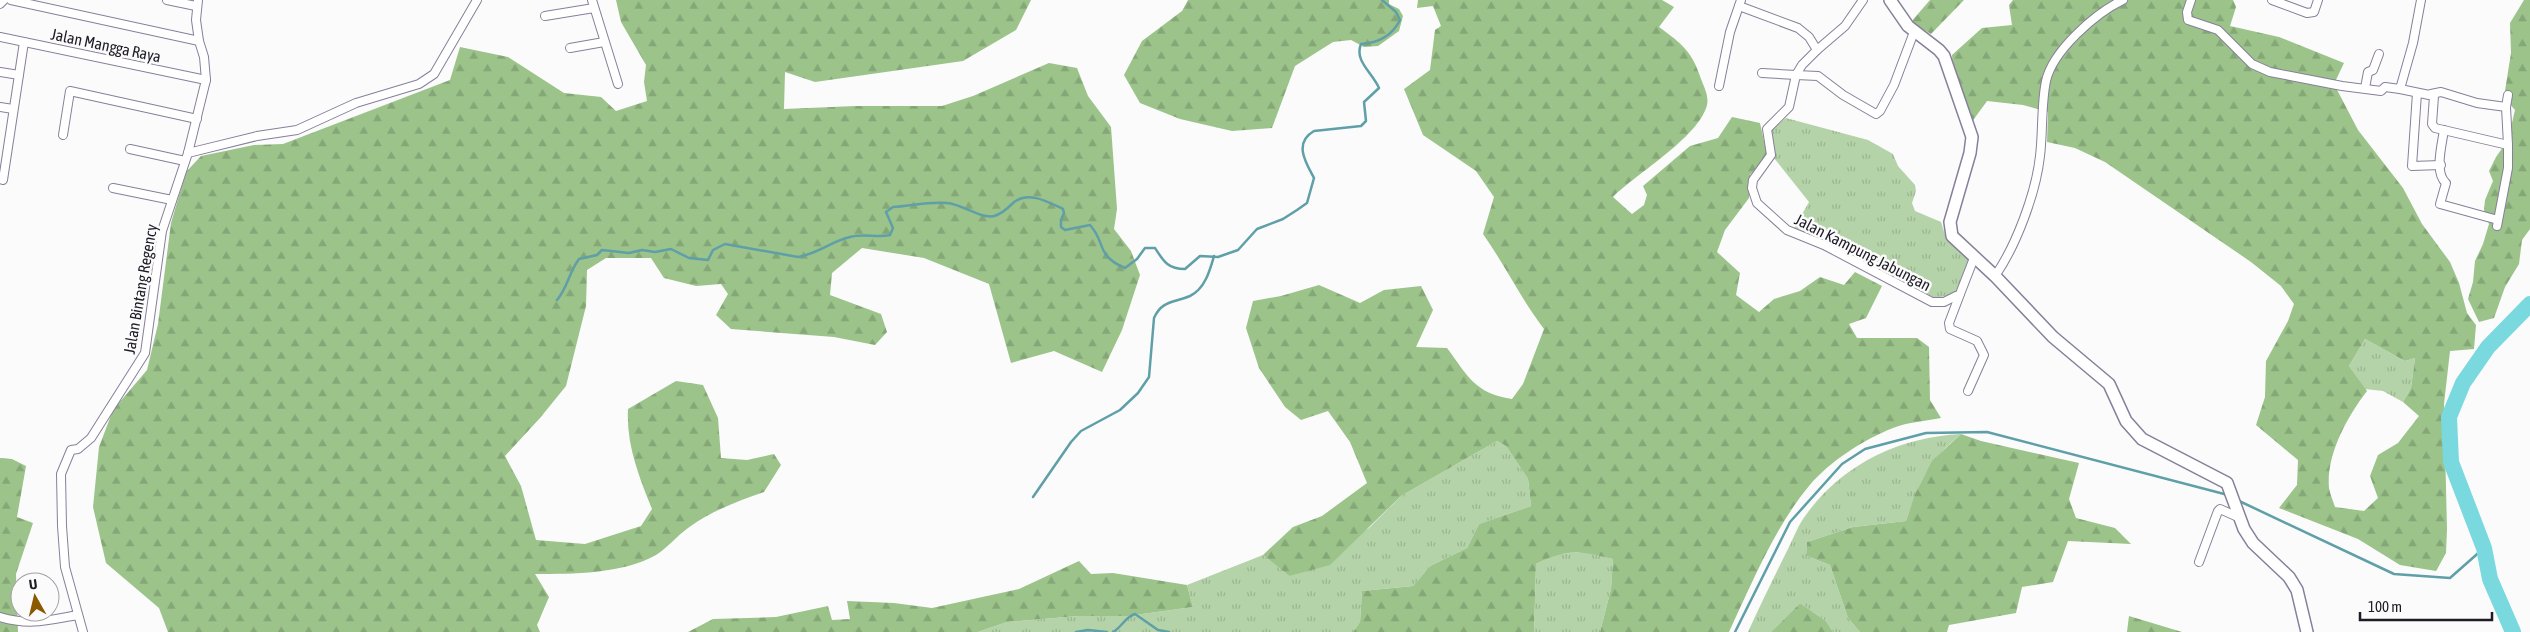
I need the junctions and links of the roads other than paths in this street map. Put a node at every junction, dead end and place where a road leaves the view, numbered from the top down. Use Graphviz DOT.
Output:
graph roads {
  1 [pos="4,0"];
  2 [pos="11,0"];
  3 [pos="53,0"];
  4 [pos="168,0"];
  5 [pos="477,0"];
  6 [pos="592,0"];
  7 [pos="1863,0"];
  8 [pos="1890,0"];
  9 [pos="2123,0"];
  10 [pos="2191,0"];
  11 [pos="2272,0"];
  12 [pos="2318,0"];
  13 [pos="2420,0"];
  14 [pos="197,3"];
  15 [pos="1740,3"];
  16 [pos="0,4"];
  17 [pos="48,8"];
  18 [pos="594,8"];
  19 [pos="545,16"];
  20 [pos="1914,32"];
  21 [pos="0,37"];
  22 [pos="199,41"];
  23 [pos="24,42"];
  24 [pos="604,42"];
  25 [pos="570,48"];
  26 [pos="1817,50"];
  27 [pos="2379,54"];
  28 [pos="0,72"];
  29 [pos="1762,73"];
  30 [pos="19,75"];
  31 [pos="1796,75"];
  32 [pos="206,80"];
  33 [pos="618,84"];
  34 [pos="1719,86"];
  35 [pos="2365,88"];
  36 [pos="2400,89"];
  37 [pos="2417,93"];
  38 [pos="2431,94"];
  39 [pos="2508,95"];
  40 [pos="0,107"];
  41 [pos="2506,107"];
  42 [pos="13,109"];
  43 [pos="197,119"];
  44 [pos="2444,130"];
  45 [pos="63,136"];
  46 [pos="0,141"];
  47 [pos="9,143"];
  48 [pos="2508,145"];
  49 [pos="130,149"];
  50 [pos="187,157"];
  51 [pos="2440,166"];
  52 [pos="0,179"];
  53 [pos="114,188"];
  54 [pos="172,200"];
  55 [pos="1974,258"];
  56 [pos="1995,276"];
  57 [pos="1960,294"];
  58 [pos="1968,391"];
  59 [pos="2239,515"];
  60 [pos="2199,562"];
  61 [pos="78,615"];
  62 [pos="0,617"];
  63 [pos="16,623"];
  64 [pos="17,632"];
  65 [pos="83,632"];
  66 [pos="2308,632"];
  1 -- 16 [label="street"];
  2 -- 17 [label="street"];
  3 -- 17 [label="street"];
  4 -- 14 [label="street"];
  5 -- 50 [label="street"];
  6 -- 18 [label="street"];
  7 -- 26 [label="street, Jalan Kampung Jabungan"];
  8 -- 20 [label="street"];
  9 -- 56 [label="street"];
  10 -- 35 [label="street"];
  11 -- 12 [label="street"];
  13 -- 36 [label="street"];
  14 -- 22 [label="street, Jalan Bintang Regency"];
  15 -- 26 [label="street"];
  15 -- 34 [label="street"];
  17 -- 22 [label="street"];
  18 -- 19 [label="street"];
  18 -- 24 [label="street"];
  20 -- 31 [label="street"];
  20 -- 55 [label="street"];
  21 -- 23 [label="street, Jalan Mangga Raya"];
  22 -- 32 [label="street, Jalan Bintang Regency"];
  23 -- 30 [label="street"];
  23 -- 32 [label="street, Jalan Mangga Raya"];
  24 -- 25 [label="street"];
  24 -- 33 [label="street"];
  26 -- 31 [label="street, Jalan Kampung Jabungan"];
  27 -- 35 [label="street"];
  28 -- 30 [label="street"];
  29 -- 31 [label="street"];
  30 -- 42 [label="street"];
  31 -- 57 [label="street, Jalan Kampung Jabungan"];
  32 -- 43 [label="street, Jalan Bintang Regency"];
  35 -- 36 [label="street"];
  36 -- 37 [label="street"];
  37 -- 38 [label="street"];
  37 -- 51 [label="street"];
  38 -- 41 [label="street"];
  38 -- 44 [label="street"];
  39 -- 41 [label="street"];
  40 -- 42 [label="street"];
  41 -- 48 [label="street"];
  42 -- 47 [label="street"];
  43 -- 45 [label="street"];
  43 -- 50 [label="street, Jalan Bintang Regency"];
  44 -- 48 [label="street"];
  44 -- 51 [label="street"];
  46 -- 47 [label="street"];
  47 -- 52 [label="street"];
  48 -- 51 [label="street"];
  49 -- 50 [label="street"];
  50 -- 54 [label="street, Jalan Bintang Regency"];
  53 -- 54 [label="street"];
  54 -- 61 [label="street, Jalan Bintang Regency"];
  55 -- 56 [label="street"];
  55 -- 57 [label="street"];
  56 -- 59 [label="street"];
  57 -- 58 [label="street"];
  59 -- 60 [label="street"];
  59 -- 66 [label="street"];
  61 -- 63 [label="street"];
  61 -- 65 [label="street"];
  62 -- 63 [label="street"];
  63 -- 64 [label="street"];
}
